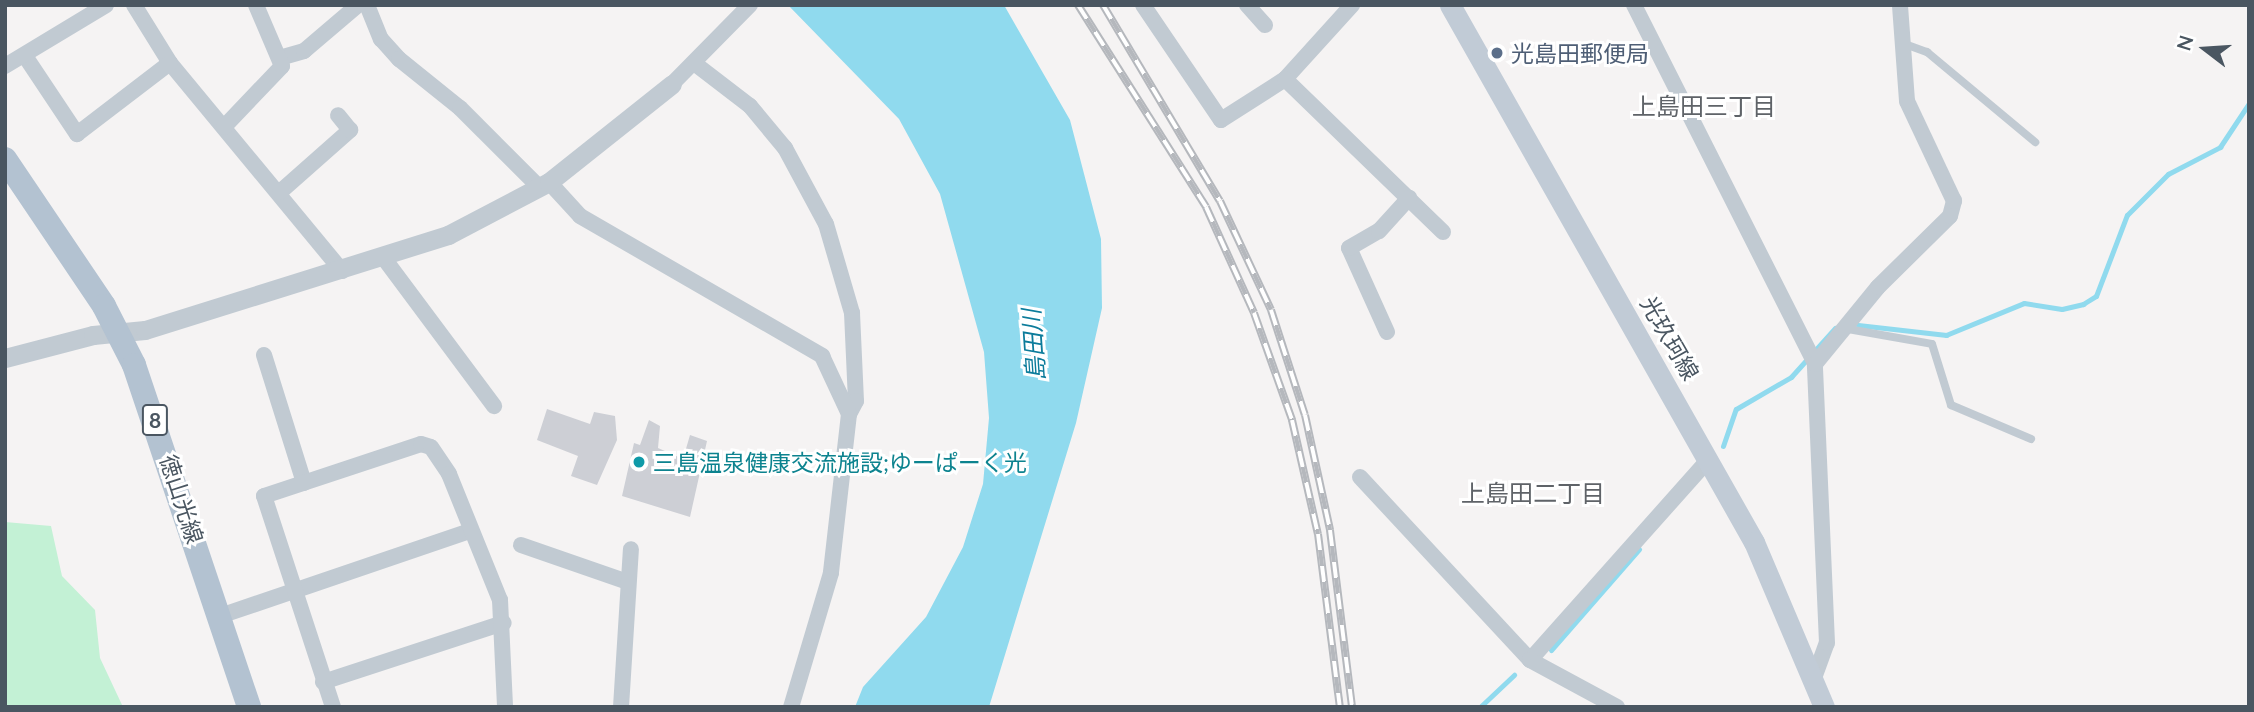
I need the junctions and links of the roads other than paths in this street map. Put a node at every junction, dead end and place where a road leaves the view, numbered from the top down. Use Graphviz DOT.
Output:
graph roads {
  1 [pos="106,5"];
  2 [pos="134,5"];
  3 [pos="256,5"];
  4 [pos="358,5"];
  5 [pos="367,5"];
  6 [pos="750,5"];
  7 [pos="1143,5"];
  8 [pos="1247,5"];
  9 [pos="1352,5"];
  10 [pos="1450,5"];
  11 [pos="1634,5"];
  12 [pos="1900,5"];
  13 [pos="1265,26"];
  14 [pos="1902,43"];
  15 [pos="25,56"];
  16 [pos="283,57"];
  17 [pos="170,63"];
  18 [pos="694,63"];
  19 [pos="5,66"];
  20 [pos="1284,79"];
  21 [pos="672,83"];
  22 [pos="338,115"];
  23 [pos="224,127"];
  24 [pos="2035,142"];
  25 [pos="5,159"];
  26 [pos="544,185"];
  27 [pos="280,192"];
  28 [pos="1409,198"];
  29 [pos="1444,232"];
  30 [pos="383,257"];
  31 [pos="342,271"];
  32 [pos="1848,329"];
  33 [pos="118,332"];
  34 [pos="1387,332"];
  35 [pos="264,355"];
  36 [pos="5,358"];
  37 [pos="1811,360"];
  38 [pos="494,406"];
  39 [pos="849,414"];
  40 [pos="2031,439"];
  41 [pos="1709,459"];
  42 [pos="1360,477"];
  43 [pos="304,483"];
  44 [pos="469,531"];
  45 [pos="521,545"];
  46 [pos="631,549"];
  47 [pos="628,582"];
  48 [pos="292,590"];
  49 [pos="220,616"];
  50 [pos="504,623"];
  51 [pos="1530,660"];
  52 [pos="1814,678"];
  53 [pos="323,682"];
  54 [pos="249,707"];
  55 [pos="333,707"];
  56 [pos="505,707"];
  57 [pos="621,707"];
  58 [pos="791,707"];
  59 [pos="1617,707"];
  60 [pos="1824,707"];
  1 -- 15 [label="street"];
  2 -- 17 [label="street"];
  3 -- 16 [label="street"];
  4 -- 16 [label="street"];
  5 -- 26 [label="street"];
  6 -- 18 [label="street"];
  7 -- 20 [label="street"];
  8 -- 13 [label="street"];
  9 -- 20 [label="street"];
  10 -- 41 [label="main road, 光玖珂線"];
  11 -- 37 [label="street"];
  12 -- 14 [label="street"];
  14 -- 24 [label="lane"];
  14 -- 32 [label="street"];
  15 -- 17 [label="street"];
  15 -- 19 [label="street"];
  16 -- 23 [label="street"];
  17 -- 23 [label="street"];
  18 -- 21 [label="street"];
  18 -- 39 [label="street"];
  20 -- 28 [label="street"];
  21 -- 26 [label="street"];
  22 -- 27 [label="street"];
  23 -- 27 [label="street"];
  25 -- 33 [label="main road, 徳山光線 / 8"];
  26 -- 30 [label="street"];
  26 -- 39 [label="street"];
  27 -- 31 [label="street"];
  28 -- 29 [label="street"];
  28 -- 34 [label="street"];
  30 -- 31 [label="street"];
  30 -- 38 [label="street"];
  31 -- 33 [label="street"];
  32 -- 37 [label="street"];
  32 -- 40 [label="lane"];
  33 -- 36 [label="street"];
  33 -- 49 [label="main road, 徳山光線 / 8"];
  35 -- 43 [label="street"];
  37 -- 52 [label="street"];
  39 -- 58 [label="street"];
  41 -- 51 [label="street"];
  41 -- 52 [label="main road, 光玖珂線"];
  42 -- 51 [label="street"];
  43 -- 44 [label="street"];
  43 -- 48 [label="street"];
  44 -- 48 [label="street"];
  44 -- 50 [label="street"];
  45 -- 47 [label="street"];
  46 -- 47 [label="street"];
  47 -- 57 [label="street"];
  48 -- 49 [label="street"];
  48 -- 53 [label="street"];
  49 -- 54 [label="main road, 徳山光線 / 8"];
  50 -- 53 [label="street"];
  50 -- 56 [label="street"];
  51 -- 59 [label="street"];
  52 -- 60 [label="main road, 光玖珂線"];
  53 -- 55 [label="street"];
}
